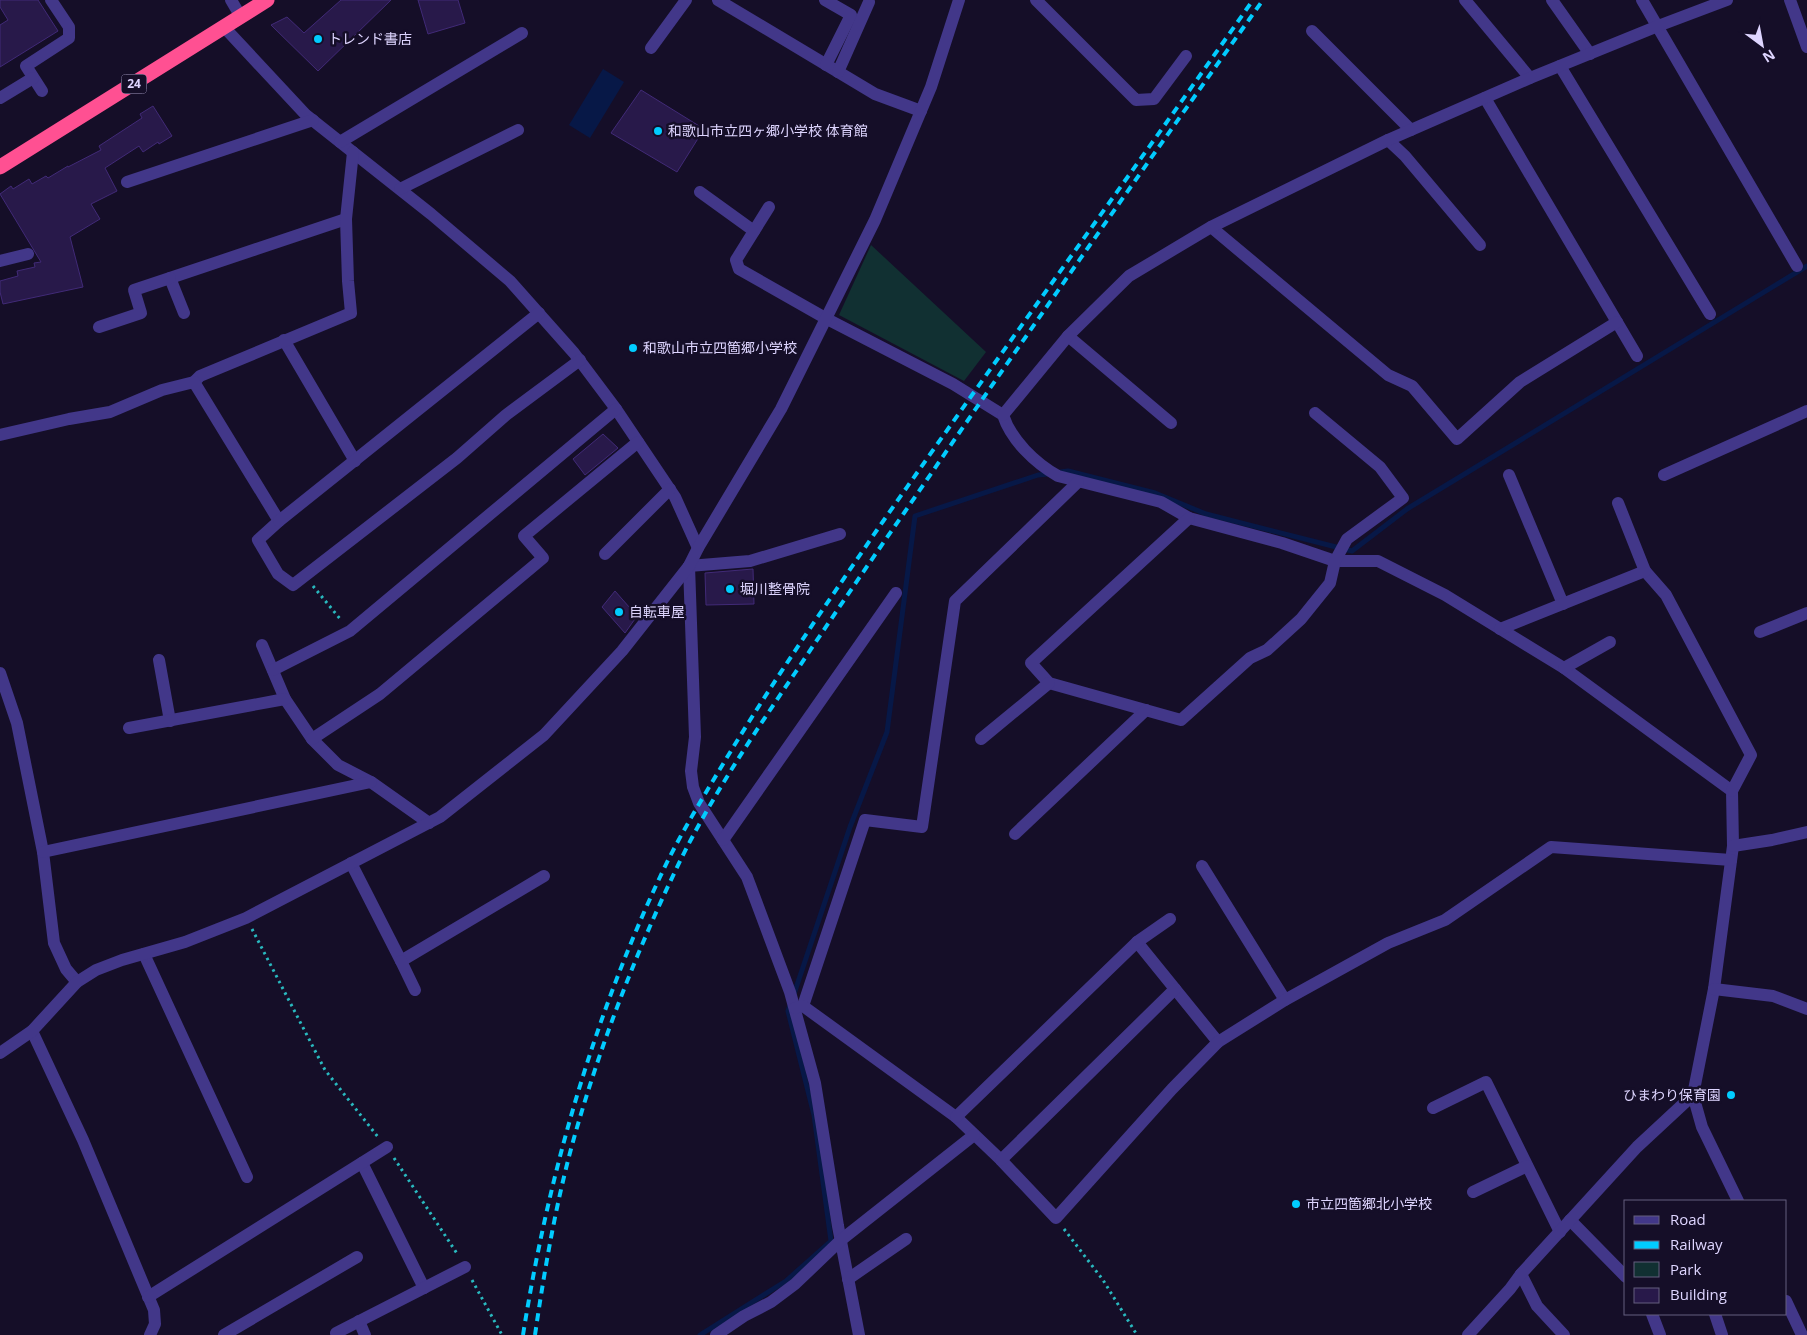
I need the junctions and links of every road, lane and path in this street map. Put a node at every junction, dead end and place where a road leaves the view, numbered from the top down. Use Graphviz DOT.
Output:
graph roads {
  1 [pos="52,0"];
  2 [pos="232,0"];
  3 [pos="267,0"];
  4 [pos="686,0"];
  5 [pos="718,0"];
  6 [pos="825,0"];
  7 [pos="959,0"];
  8 [pos="1036,0"];
  9 [pos="1465,0"];
  10 [pos="1552,0"];
  11 [pos="1642,0"];
  12 [pos="1728,0"];
  13 [pos="1790,0"];
  14 [pos="869,2"];
  15 [pos="1707,4"];
  16 [pos="241,17"];
  17 [pos="1658,26"];
  18 [pos="224,27"];
  19 [pos="1312,31"];
  20 [pos="522,33"];
  21 [pos="1807,47"];
  22 [pos="651,48"];
  23 [pos="1590,54"];
  24 [pos="1186,56"];
  25 [pos="826,64"];
  26 [pos="1560,66"];
  27 [pos="838,72"];
  28 [pos="34,78"];
  29 [pos="1530,78"];
  30 [pos="42,91"];
  31 [pos="0,98"];
  32 [pos="1485,98"];
  33 [pos="921,111"];
  34 [pos="313,120"];
  35 [pos="518,130"];
  36 [pos="1411,130"];
  37 [pos="1388,140"];
  38 [pos="340,142"];
  39 [pos="353,152"];
  40 [pos="0,168"];
  41 [pos="127,182"];
  42 [pos="400,189"];
  43 [pos="700,192"];
  44 [pos="769,207"];
  45 [pos="346,219"];
  46 [pos="1211,227"];
  47 [pos="754,231"];
  48 [pos="1480,245"];
  49 [pos="28,254"];
  50 [pos="0,260"];
  51 [pos="1797,266"];
  52 [pos="170,278"];
  53 [pos="184,313"];
  54 [pos="539,313"];
  55 [pos="1710,314"];
  56 [pos="827,319"];
  57 [pos="1617,322"];
  58 [pos="99,327"];
  59 [pos="1068,336"];
  60 [pos="284,340"];
  61 [pos="1637,356"];
  62 [pos="580,360"];
  63 [pos="194,382"];
  64 [pos="616,409"];
  65 [pos="1807,411"];
  66 [pos="1315,413"];
  67 [pos="1003,415"];
  68 [pos="1171,423"];
  69 [pos="0,435"];
  70 [pos="638,442"];
  71 [pos="355,461"];
  72 [pos="1509,475"];
  73 [pos="1664,475"];
  74 [pos="1078,482"];
  75 [pos="670,489"];
  76 [pos="1618,503"];
  77 [pos="1189,518"];
  78 [pos="279,521"];
  79 [pos="840,534"];
  80 [pos="698,548"];
  81 [pos="1340,553"];
  82 [pos="605,554"];
  83 [pos="689,566"];
  84 [pos="1645,571"];
  85 [pos="304,576"];
  86 [pos="896,593"];
  87 [pos="1563,604"];
  88 [pos="1807,613"];
  89 [pos="1500,629"];
  90 [pos="350,631"];
  91 [pos="1760,632"];
  92 [pos="1610,642"];
  93 [pos="262,645"];
  94 [pos="158,660"];
  95 [pos="1564,668"];
  96 [pos="273,670"];
  97 [pos="0,673"];
  98 [pos="1050,683"];
  99 [pos="285,699"];
  100 [pos="1146,710"];
  101 [pos="170,721"];
  102 [pos="129,728"];
  103 [pos="312,739"];
  104 [pos="981,739"];
  105 [pos="370,782"];
  106 [pos="1732,791"];
  107 [pos="429,823"];
  108 [pos="1807,832"];
  109 [pos="1015,834"];
  110 [pos="723,840"];
  111 [pos="1733,846"];
  112 [pos="43,852"];
  113 [pos="1731,860"];
  114 [pos="351,863"];
  115 [pos="1202,866"];
  116 [pos="544,876"];
  117 [pos="246,918"];
  118 [pos="1170,919"];
  119 [pos="1137,942"];
  120 [pos="144,954"];
  121 [pos="401,961"];
  122 [pos="77,982"];
  123 [pos="1174,989"];
  124 [pos="1714,989"];
  125 [pos="415,990"];
  126 [pos="1285,1000"];
  127 [pos="799,1007"];
  128 [pos="1807,1009"];
  129 [pos="32,1030"];
  130 [pos="1218,1042"];
  131 [pos="0,1052"];
  132 [pos="1692,1095"];
  133 [pos="1433,1108"];
  134 [pos="956,1117"];
  135 [pos="974,1135"];
  136 [pos="387,1147"];
  137 [pos="1001,1160"];
  138 [pos="362,1163"];
  139 [pos="1528,1166"];
  140 [pos="247,1177"];
  141 [pos="1473,1192"];
  142 [pos="1738,1200"];
  143 [pos="1056,1218"];
  144 [pos="1570,1220"];
  145 [pos="1560,1232"];
  146 [pos="906,1239"];
  147 [pos="840,1240"];
  148 [pos="357,1257"];
  149 [pos="465,1267"];
  150 [pos="1521,1274"];
  151 [pos="1624,1275"];
  152 [pos="848,1279"];
  153 [pos="424,1288"];
  154 [pos="148,1297"];
  155 [pos="1787,1303"];
  156 [pos="1652,1315"];
  157 [pos="1715,1315"];
  158 [pos="359,1321"];
  159 [pos="336,1333"];
  160 [pos="150,1335"];
  161 [pos="224,1335"];
  162 [pos="365,1335"];
  163 [pos="502,1335"];
  164 [pos="716,1335"];
  165 [pos="859,1335"];
  166 [pos="1138,1335"];
  167 [pos="1468,1335"];
  168 [pos="1564,1335"];
  169 [pos="1660,1335"];
  170 [pos="1722,1335"];
  171 [pos="1802,1335"];
  1 -- 28 [label="street"];
  2 -- 16 [label="street"];
  3 -- 16 [label="highway, 24"];
  4 -- 22 [label="street"];
  5 -- 25 [label="street"];
  6 -- 25 [label="street"];
  7 -- 33 [label="street"];
  8 -- 24 [label="street"];
  9 -- 29 [label="street"];
  10 -- 23 [label="street"];
  11 -- 17 [label="street"];
  12 -- 15 [label="street"];
  13 -- 21 [label="street"];
  14 -- 27 [label="street"];
  15 -- 17 [label="street"];
  16 -- 18 [label="highway, 24"];
  17 -- 23 [label="street"];
  17 -- 51 [label="street"];
  18 -- 34 [label="street"];
  18 -- 40 [label="highway, 24"];
  19 -- 36 [label="street"];
  20 -- 38 [label="street"];
  23 -- 26 [label="street"];
  25 -- 27 [label="street"];
  26 -- 29 [label="street"];
  26 -- 55 [label="street"];
  27 -- 33 [label="street"];
  28 -- 30 [label="street"];
  28 -- 31 [label="street"];
  29 -- 32 [label="street"];
  32 -- 36 [label="street"];
  32 -- 57 [label="street"];
  33 -- 56 [label="street"];
  34 -- 38 [label="street"];
  34 -- 41 [label="street"];
  35 -- 42 [label="street"];
  36 -- 37 [label="street"];
  37 -- 46 [label="street"];
  37 -- 48 [label="street"];
  38 -- 39 [label="street"];
  39 -- 42 [label="street"];
  39 -- 45 [label="street"];
  42 -- 54 [label="street"];
  43 -- 47 [label="street"];
  44 -- 47 [label="street"];
  45 -- 52 [label="street"];
  45 -- 60 [label="street"];
  46 -- 57 [label="street"];
  46 -- 59 [label="street"];
  47 -- 56 [label="street"];
  49 -- 50 [label="street"];
  52 -- 53 [label="street"];
  52 -- 58 [label="street"];
  54 -- 62 [label="street"];
  54 -- 71 [label="street"];
  56 -- 67 [label="street"];
  56 -- 80 [label="street"];
  57 -- 61 [label="street"];
  59 -- 67 [label="street"];
  59 -- 68 [label="street"];
  60 -- 63 [label="street"];
  60 -- 71 [label="street"];
  62 -- 64 [label="street"];
  62 -- 85 [label="street"];
  63 -- 69 [label="street"];
  63 -- 78 [label="street"];
  64 -- 70 [label="street"];
  64 -- 90 [label="street"];
  65 -- 73 [label="street"];
  66 -- 81 [label="street"];
  67 -- 74 [label="street"];
  70 -- 75 [label="street"];
  70 -- 103 [label="street"];
  71 -- 78 [label="street"];
  72 -- 87 [label="street"];
  74 -- 77 [label="street"];
  74 -- 127 [label="street"];
  75 -- 80 [label="street"];
  75 -- 82 [label="street"];
  76 -- 84 [label="street"];
  77 -- 81 [label="street"];
  77 -- 98 [label="street"];
  78 -- 85 [label="street"];
  79 -- 83 [label="street"];
  80 -- 83 [label="street"];
  81 -- 89 [label="street"];
  81 -- 100 [label="street"];
  83 -- 107 [label="street"];
  83 -- 110 [label="street"];
  84 -- 87 [label="street"];
  84 -- 106 [label="street"];
  85 -- 90 [label="path"];
  86 -- 110 [label="street"];
  87 -- 89 [label="street"];
  88 -- 91 [label="street"];
  89 -- 95 [label="street"];
  90 -- 96 [label="street"];
  92 -- 95 [label="street"];
  93 -- 96 [label="street"];
  94 -- 101 [label="street"];
  95 -- 106 [label="street"];
  96 -- 99 [label="street"];
  97 -- 112 [label="street"];
  98 -- 100 [label="street"];
  98 -- 104 [label="street"];
  99 -- 101 [label="street"];
  99 -- 103 [label="street"];
  100 -- 109 [label="street"];
  101 -- 102 [label="street"];
  103 -- 105 [label="street"];
  105 -- 107 [label="street"];
  105 -- 112 [label="street"];
  106 -- 111 [label="street"];
  107 -- 114 [label="street"];
  108 -- 111 [label="street"];
  110 -- 127 [label="street"];
  111 -- 113 [label="street"];
  112 -- 122 [label="street"];
  113 -- 124 [label="street"];
  113 -- 126 [label="street"];
  114 -- 117 [label="street"];
  114 -- 121 [label="street"];
  115 -- 126 [label="street"];
  116 -- 121 [label="street"];
  117 -- 120 [label="street"];
  117 -- 136 [label="path"];
  118 -- 119 [label="street"];
  119 -- 123 [label="street"];
  119 -- 134 [label="street"];
  120 -- 122 [label="street"];
  120 -- 140 [label="street"];
  121 -- 125 [label="street"];
  122 -- 129 [label="street"];
  123 -- 130 [label="street"];
  123 -- 137 [label="street"];
  124 -- 128 [label="street"];
  124 -- 132 [label="street"];
  126 -- 130 [label="street"];
  127 -- 134 [label="street"];
  127 -- 147 [label="street"];
  129 -- 131 [label="street"];
  129 -- 154 [label="street"];
  130 -- 143 [label="street"];
  132 -- 142 [label="street"];
  132 -- 144 [label="street"];
  133 -- 139 [label="street"];
  134 -- 135 [label="street"];
  135 -- 137 [label="street"];
  135 -- 147 [label="street"];
  136 -- 138 [label="street"];
  136 -- 149 [label="path"];
  137 -- 143 [label="street"];
  138 -- 153 [label="street"];
  138 -- 154 [label="street"];
  139 -- 141 [label="street"];
  139 -- 145 [label="street"];
  143 -- 166 [label="path"];
  144 -- 145 [label="street"];
  144 -- 151 [label="street"];
  145 -- 150 [label="street"];
  146 -- 152 [label="street"];
  147 -- 152 [label="street"];
  147 -- 164 [label="street"];
  148 -- 161 [label="street"];
  149 -- 153 [label="street"];
  149 -- 163 [label="path"];
  150 -- 167 [label="street"];
  150 -- 168 [label="street"];
  152 -- 165 [label="street"];
  153 -- 158 [label="street"];
  154 -- 160 [label="street"];
  155 -- 171 [label="street"];
  156 -- 169 [label="street"];
  157 -- 170 [label="street"];
  158 -- 159 [label="street"];
  158 -- 162 [label="street"];
}
